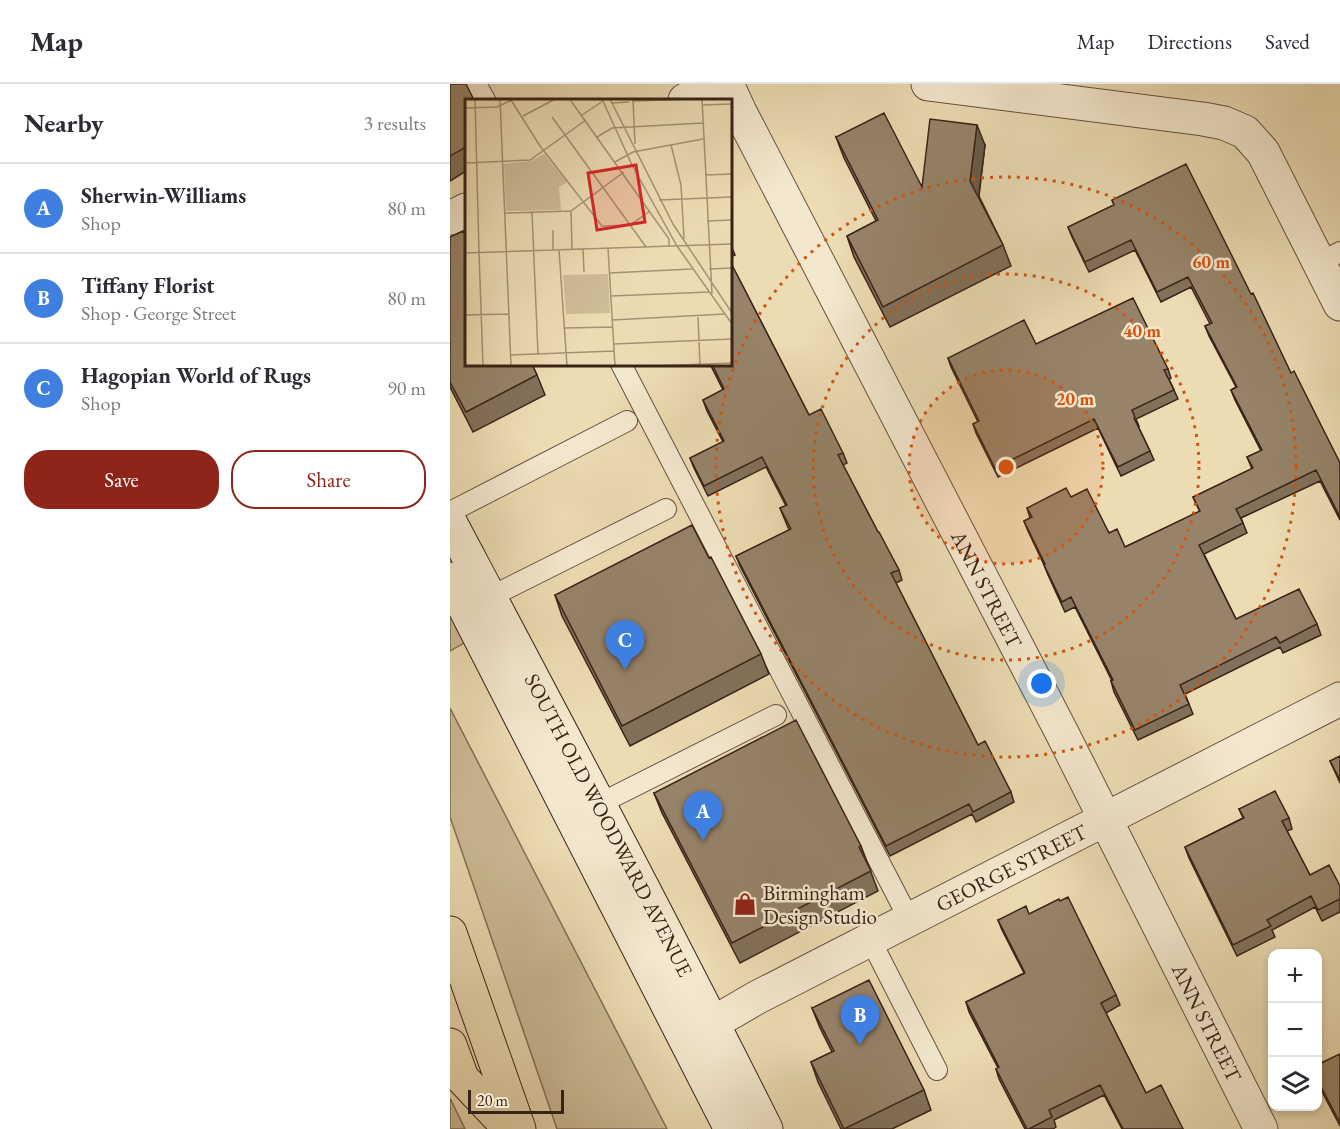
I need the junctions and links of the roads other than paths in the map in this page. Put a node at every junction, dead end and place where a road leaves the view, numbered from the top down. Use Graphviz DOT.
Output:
graph roads {
  1 [pos="477,84"];
  2 [pos="719,84"];
  3 [pos="727,84"];
  4 [pos="928,84"];
  5 [pos="484,99"];
  6 [pos="687,99"];
  7 [pos="465,210"];
  8 [pos="450,218"];
  9 [pos="1329,257"];
  10 [pos="1340,304"];
  11 [pos="622,366"];
  12 [pos="627,421"];
  13 [pos="666,508"];
  14 [pos="450,512"];
  15 [pos="450,522"];
  16 [pos="450,579"];
  17 [pos="490,597"];
  18 [pos="1340,699"];
  19 [pos="777,715"];
  20 [pos="599,804"];
  21 [pos="1105,819"];
  22 [pos="909,919"];
  23 [pos="450,933"];
  24 [pos="870,939"];
  25 [pos="699,1031"];
  26 [pos="450,1044"];
  27 [pos="937,1070"];
  28 [pos="510,1129"];
  29 [pos="519,1129"];
  30 [pos="731,1129"];
  31 [pos="766,1129"];
  32 [pos="1262,1129"];
  1 -- 5 [label="lane"];
  2 -- 6 [label="street"];
  3 -- 21 [label="street, ANN STREET"];
  4 -- 9 [label="street"];
  7 -- 8 [label="street"];
  9 -- 10 [label="street"];
  11 -- 22 [label="lane"];
  12 -- 14 [label="lane"];
  13 -- 17 [label="lane"];
  15 -- 17 [label="street, SOUTH OLD WOODWARD AVENUE"];
  16 -- 25 [label="street, SOUTH OLD WOODWARD AVENUE"];
  17 -- 20 [label="street, SOUTH OLD WOODWARD AVENUE"];
  18 -- 21 [label="street, GEORGE STREET"];
  19 -- 20 [label="lane"];
  20 -- 25 [label="street, SOUTH OLD WOODWARD AVENUE"];
  21 -- 22 [label="street, GEORGE STREET"];
  21 -- 32 [label="street, ANN STREET"];
  22 -- 24 [label="street, GEORGE STREET"];
  23 -- 29 [label="main road"];
  24 -- 25 [label="street, GEORGE STREET"];
  24 -- 27 [label="lane"];
  25 -- 30 [label="street, SOUTH OLD WOODWARD AVENUE"];
  25 -- 31 [label="street, SOUTH OLD WOODWARD AVENUE"];
  26 -- 28 [label="main road"];
}
